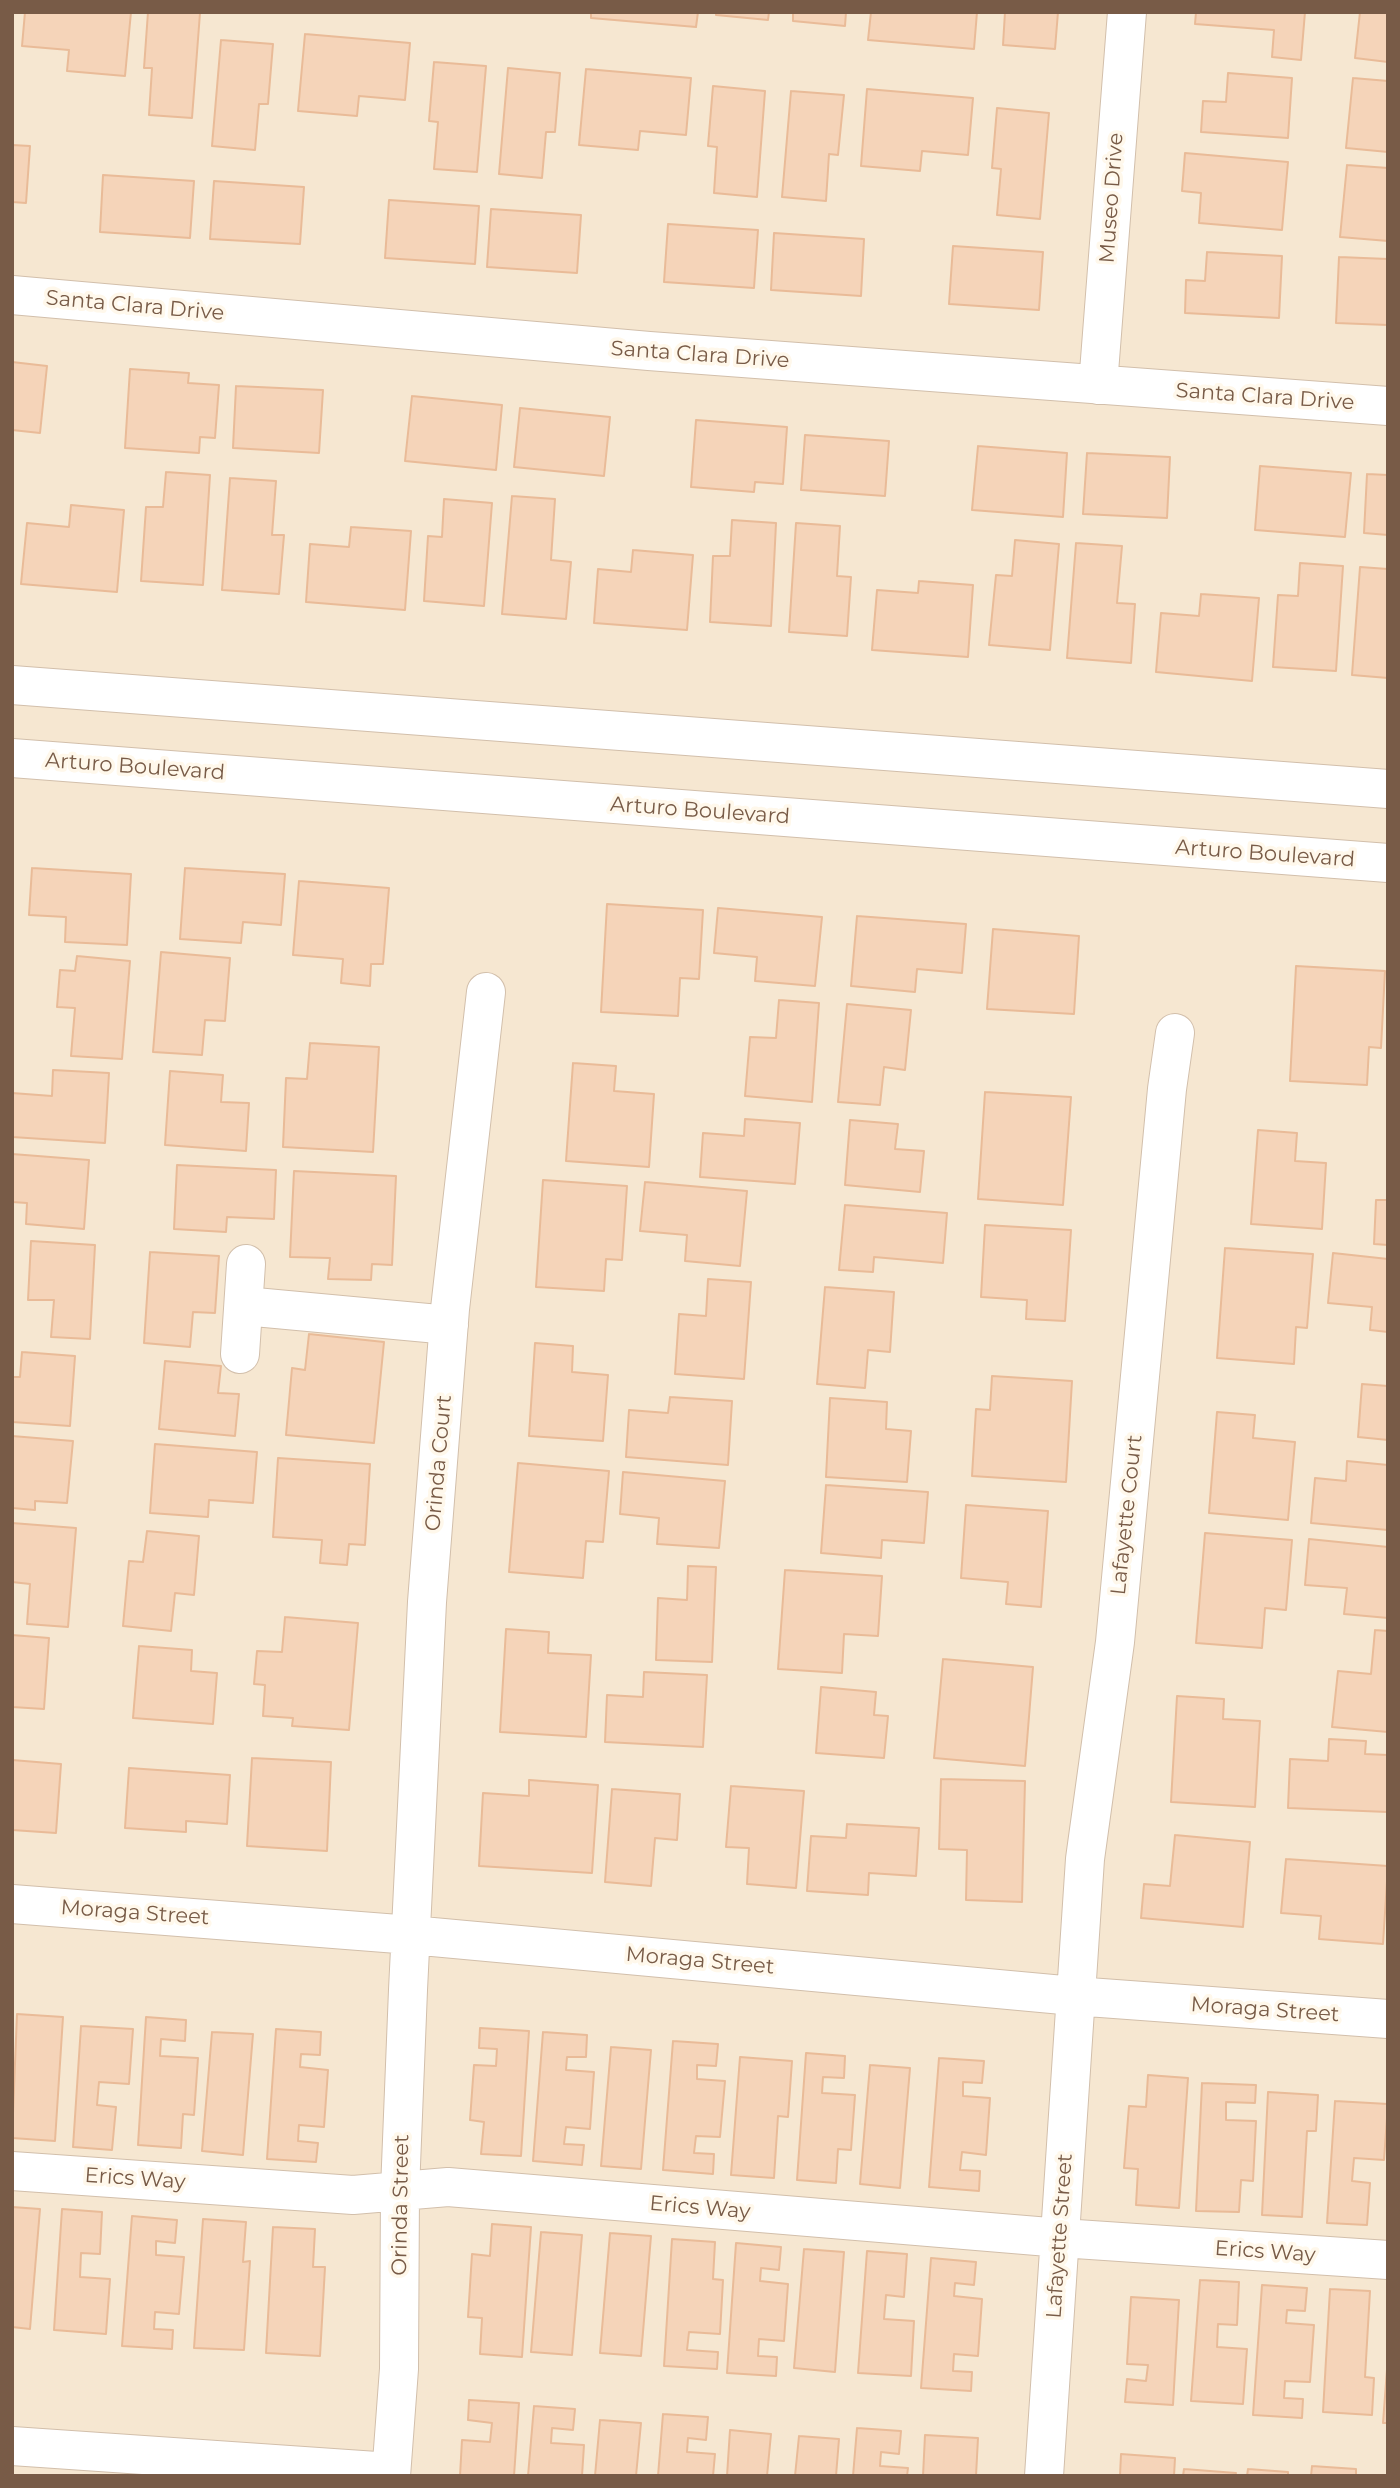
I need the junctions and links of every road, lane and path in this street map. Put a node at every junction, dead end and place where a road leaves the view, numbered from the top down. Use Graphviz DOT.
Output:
graph roads {
  1 [pos="1126,12"];
  2 [pos="12,295"];
  3 [pos="1098,385"];
  4 [pos="1388,406"];
  5 [pos="12,685"];
  6 [pos="12,758"];
  7 [pos="1388,789"];
  8 [pos="1388,863"];
  9 [pos="486,992"];
  10 [pos="1175,1033"];
  11 [pos="246,1264"];
  12 [pos="244,1306"];
  13 [pos="450,1325"];
  14 [pos="240,1354"];
  15 [pos="12,1904"];
  16 [pos="411,1935"];
  17 [pos="1074,1996"];
  18 [pos="1388,2019"];
  19 [pos="12,2171"];
  20 [pos="400,2190"];
  21 [pos="1061,2238"];
  22 [pos="1388,2260"];
  23 [pos="12,2446"];
  24 [pos="154,2466"];
  25 [pos="391,2474"];
  26 [pos="1044,2476"];
  1 -- 3 [label="street, Museo Drive"];
  2 -- 3 [label="street, Santa Clara Drive"];
  3 -- 4 [label="street, Santa Clara Drive"];
  5 -- 7 [label="street"];
  6 -- 8 [label="street, Arturo Boulevard"];
  9 -- 13 [label="street, Orinda Court"];
  10 -- 17 [label="street, Lafayette Court"];
  11 -- 12 [label="street"];
  12 -- 13 [label="street"];
  12 -- 14 [label="street"];
  13 -- 16 [label="street, Orinda Court"];
  15 -- 16 [label="street, Moraga Street"];
  16 -- 17 [label="street, Moraga Street"];
  16 -- 20 [label="street, Orinda Street"];
  17 -- 18 [label="street, Moraga Street"];
  17 -- 21 [label="street, Lafayette Street"];
  19 -- 20 [label="street, Erics Way"];
  20 -- 21 [label="street, Erics Way"];
  20 -- 25 [label="street, Orinda Street"];
  21 -- 22 [label="street, Erics Way"];
  21 -- 26 [label="street, Lafayette Street"];
  23 -- 24 [label="street"];
  24 -- 25 [label="street"];
}
